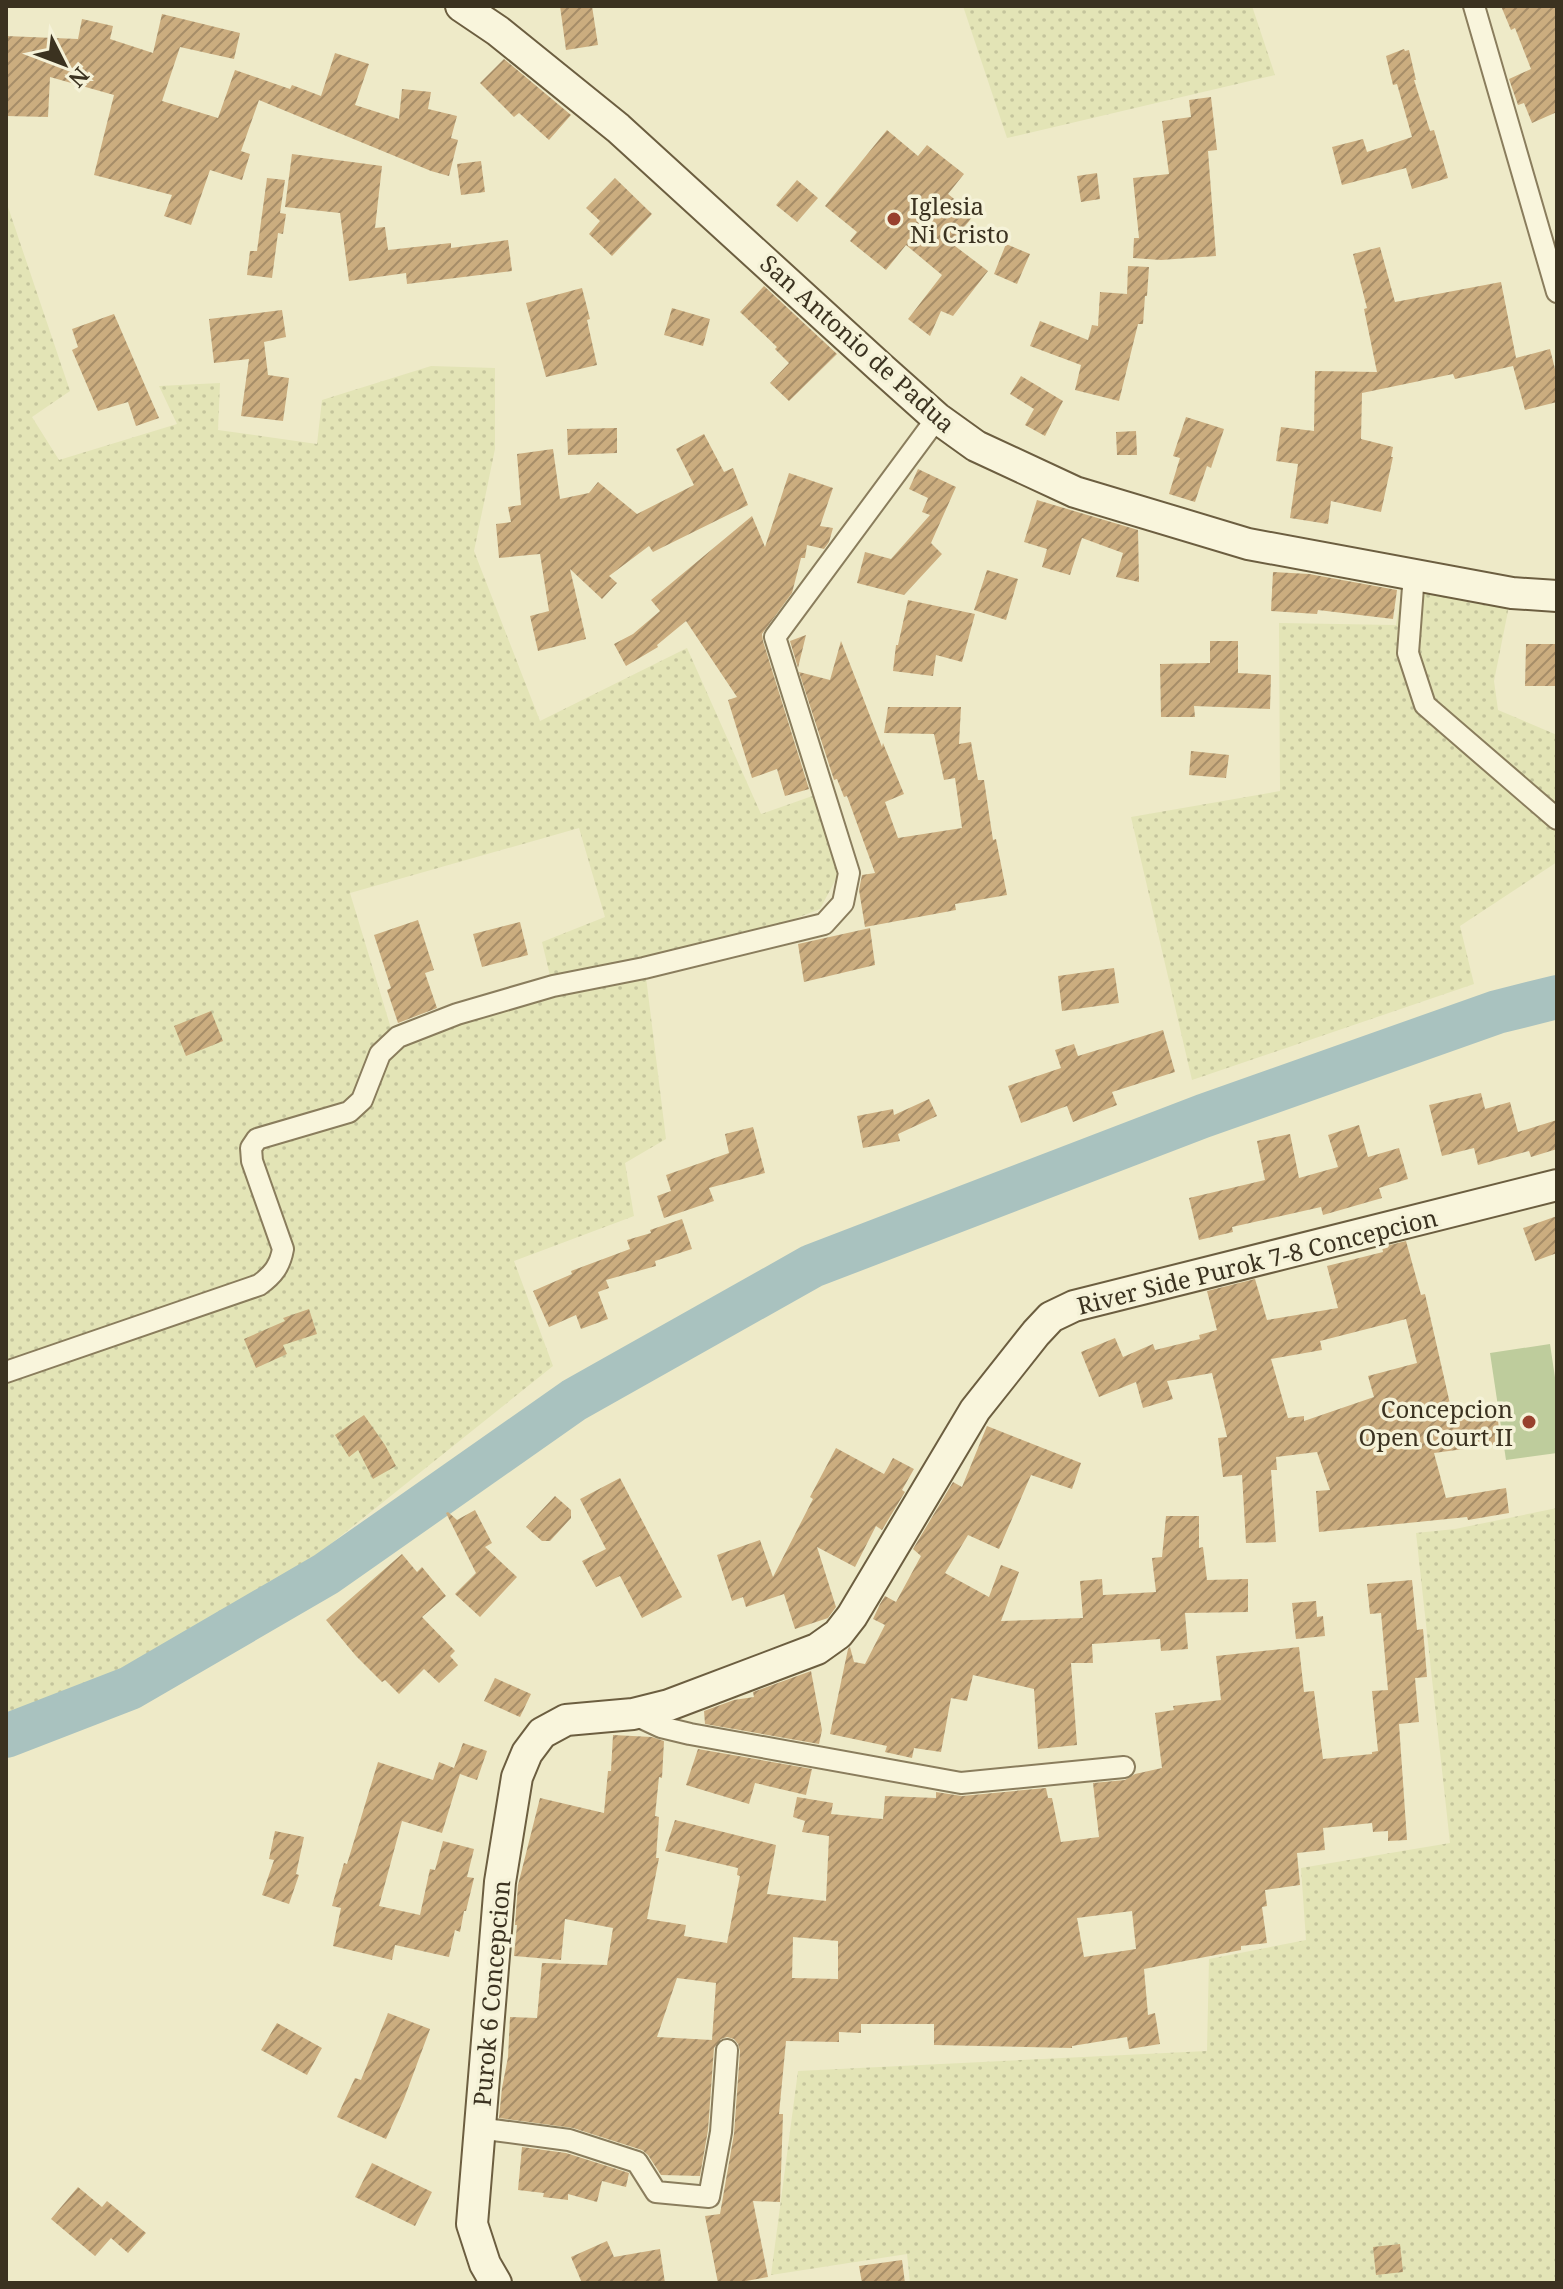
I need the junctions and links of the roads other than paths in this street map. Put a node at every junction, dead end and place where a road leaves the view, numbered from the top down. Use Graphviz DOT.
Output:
graph roads {
  1 [pos="461,6"];
  2 [pos="1474,6"];
  3 [pos="1557,292"];
  4 [pos="937,418"];
  5 [pos="1414,574"];
  6 [pos="1557,596"];
  7 [pos="1557,819"];
  8 [pos="1557,1185"];
  9 [pos="6,1372"];
  10 [pos="633,1714"];
  11 [pos="566,1720"];
  12 [pos="1124,1767"];
  13 [pos="727,2050"];
  14 [pos="478,2128"];
  15 [pos="496,2283"];
  1 -- 4 [label="street, San Antonio de Padua"];
  2 -- 3 [label="street"];
  4 -- 5 [label="street, San Antonio de Padua"];
  4 -- 9 [label="street"];
  5 -- 6 [label="street, San Antonio de Padua"];
  5 -- 7 [label="street"];
  8 -- 10 [label="street, River Side Purok 7-8 Concepcion"];
  10 -- 11 [label="street, River Side Purok 7-8 Concepcion"];
  10 -- 12 [label="street"];
  11 -- 14 [label="street, Purok 6 Concepcion"];
  13 -- 14 [label="street"];
  14 -- 15 [label="street, Purok 6 Concepcion"];
}
